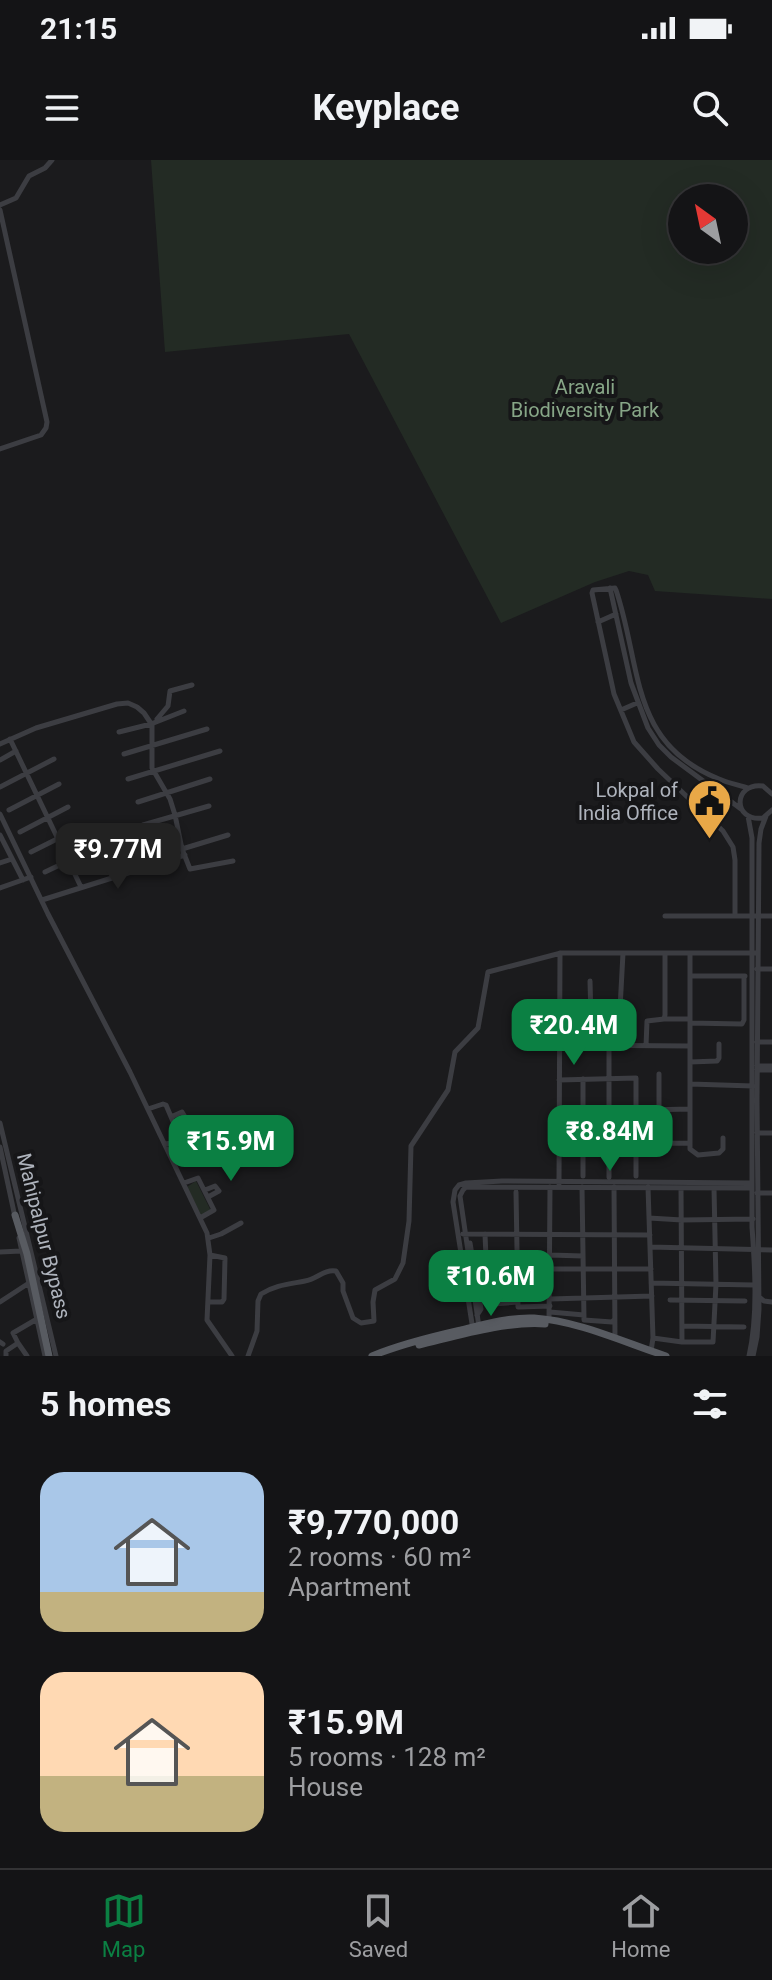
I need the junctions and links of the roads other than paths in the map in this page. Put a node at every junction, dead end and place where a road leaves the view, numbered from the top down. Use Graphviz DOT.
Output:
graph roads {
  1 [pos="52,160"];
  2 [pos="0,208"];
  3 [pos="0,449"];
  4 [pos="610,588"];
  5 [pos="622,612"];
  6 [pos="615,615"];
  7 [pos="598,622"];
  8 [pos="192,685"];
  9 [pos="637,703"];
  10 [pos="621,710"];
  11 [pos="184,711"];
  12 [pos="152,723"];
  13 [pos="207,729"];
  14 [pos="119,732"];
  15 [pos="10,739"];
  16 [pos="0,744"];
  17 [pos="152,747"];
  18 [pos="16,751"];
  19 [pos="220,751"];
  20 [pos="124,754"];
  21 [pos="54,759"];
  22 [pos="0,760"];
  23 [pos="153,771"];
  24 [pos="26,773"];
  25 [pos="128,779"];
  26 [pos="210,779"];
  27 [pos="59,784"];
  28 [pos="0,787"];
  29 [pos="748,788"];
  30 [pos="166,792"];
  31 [pos="772,794"];
  32 [pos="37,795"];
  33 [pos="138,802"];
  34 [pos="209,806"];
  35 [pos="68,807"];
  36 [pos="741,809"];
  37 [pos="9,810"];
  38 [pos="772,810"];
  39 [pos="0,814"];
  40 [pos="175,815"];
  41 [pos="748,816"];
  42 [pos="766,816"];
  43 [pos="48,817"];
  44 [pos="143,825"];
  45 [pos="77,829"];
  46 [pos="20,832"];
  47 [pos="0,835"];
  48 [pos="228,835"];
  49 [pos="58,839"];
  50 [pos="180,841"];
  51 [pos="145,851"];
  52 [pos="31,852"];
  53 [pos="184,852"];
  54 [pos="83,854"];
  55 [pos="12,859"];
  56 [pos="69,860"];
  57 [pos="233,861"];
  58 [pos="0,863"];
  59 [pos="45,872"];
  60 [pos="31,877"];
  61 [pos="23,880"];
  62 [pos="81,887"];
  63 [pos="0,888"];
  64 [pos="42,900"];
  65 [pos="665,916"];
  66 [pos="735,916"];
  67 [pos="755,916"];
  68 [pos="772,916"];
  69 [pos="560,953"];
  70 [pos="623,953"];
  71 [pos="665,953"];
  72 [pos="690,953"];
  73 [pos="755,953"];
  74 [pos="772,969"];
  75 [pos="754,972"];
  76 [pos="690,976"];
  77 [pos="744,976"];
  78 [pos="590,981"];
  79 [pos="560,1019"];
  80 [pos="591,1019"];
  81 [pos="664,1019"];
  82 [pos="621,1021"];
  83 [pos="690,1021"];
  84 [pos="755,1042"];
  85 [pos="772,1042"];
  86 [pos="719,1044"];
  87 [pos="560,1045"];
  88 [pos="609,1046"];
  89 [pos="618,1046"];
  90 [pos="646,1046"];
  91 [pos="690,1046"];
  92 [pos="690,1062"];
  93 [pos="755,1068"];
  94 [pos="772,1068"];
  95 [pos="659,1074"];
  96 [pos="609,1078"];
  97 [pos="583,1079"];
  98 [pos="559,1080"];
  99 [pos="690,1084"];
  100 [pos="753,1086"];
  101 [pos="148,1109"];
  102 [pos="690,1109"];
  103 [pos="652,1110"];
  104 [pos="659,1110"];
  105 [pos="582,1111"];
  106 [pos="636,1111"];
  107 [pos="559,1112"];
  108 [pos="609,1112"];
  109 [pos="171,1117"];
  110 [pos="0,1123"];
  111 [pos="175,1125"];
  112 [pos="559,1128"];
  113 [pos="582,1128"];
  114 [pos="609,1129"];
  115 [pos="635,1129"];
  116 [pos="757,1133"];
  117 [pos="772,1133"];
  118 [pos="723,1138"];
  119 [pos="690,1143"];
  120 [pos="165,1144"];
  121 [pos="609,1144"];
  122 [pos="635,1144"];
  123 [pos="559,1145"];
  124 [pos="582,1145"];
  125 [pos="0,1147"];
  126 [pos="583,1176"];
  127 [pos="636,1176"];
  128 [pos="609,1177"];
  129 [pos="184,1183"];
  130 [pos="559,1185"];
  131 [pos="550,1187"];
  132 [pos="582,1187"];
  133 [pos="614,1187"];
  134 [pos="648,1187"];
  135 [pos="755,1187"];
  136 [pos="461,1188"];
  137 [pos="681,1188"];
  138 [pos="714,1188"];
  139 [pos="205,1190"];
  140 [pos="516,1192"];
  141 [pos="772,1193"];
  142 [pos="208,1197"];
  143 [pos="15,1215"];
  144 [pos="200,1218"];
  145 [pos="649,1218"];
  146 [pos="715,1219"];
  147 [pos="753,1219"];
  148 [pos="682,1220"];
  149 [pos="241,1223"];
  150 [pos="458,1234"];
  151 [pos="468,1234"];
  152 [pos="485,1234"];
  153 [pos="517,1234"];
  154 [pos="550,1234"];
  155 [pos="583,1234"];
  156 [pos="614,1234"];
  157 [pos="650,1235"];
  158 [pos="209,1238"];
  159 [pos="650,1247"];
  160 [pos="682,1247"];
  161 [pos="715,1248"];
  162 [pos="756,1250"];
  163 [pos="772,1250"];
  164 [pos="21,1251"];
  165 [pos="0,1252"];
  166 [pos="210,1255"];
  167 [pos="550,1255"];
  168 [pos="583,1256"];
  169 [pos="518,1269"];
  170 [pos="550,1269"];
  171 [pos="614,1269"];
  172 [pos="651,1269"];
  173 [pos="583,1270"];
  174 [pos="476,1281"];
  175 [pos="487,1281"];
  176 [pos="29,1283"];
  177 [pos="651,1283"];
  178 [pos="682,1284"];
  179 [pos="716,1284"];
  180 [pos="756,1285"];
  181 [pos="614,1296"];
  182 [pos="652,1296"];
  183 [pos="759,1297"];
  184 [pos="584,1298"];
  185 [pos="550,1299"];
  186 [pos="670,1300"];
  187 [pos="682,1300"];
  188 [pos="715,1300"];
  189 [pos="745,1301"];
  190 [pos="0,1302"];
  191 [pos="208,1302"];
  192 [pos="518,1302"];
  193 [pos="772,1302"];
  194 [pos="550,1313"];
  195 [pos="477,1315"];
  196 [pos="584,1315"];
  197 [pos="37,1319"];
  198 [pos="614,1320"];
  199 [pos="682,1326"];
  200 [pos="714,1326"];
  201 [pos="744,1327"];
  202 [pos="476,1329"];
  203 [pos="615,1337"];
  204 [pos="653,1338"];
  205 [pos="682,1342"];
  206 [pos="18,1343"];
  207 [pos="653,1354"];
  208 [pos="6,1356"];
  209 [pos="27,1356"];
  210 [pos="47,1356"];
  211 [pos="56,1356"];
  212 [pos="232,1356"];
  213 [pos="248,1356"];
  214 [pos="372,1356"];
  215 [pos="382,1356"];
  216 [pos="666,1356"];
  217 [pos="751,1356"];
  1 -- 2 [label="street"];
  2 -- 3 [label="street"];
  4 -- 5 [label="street"];
  4 -- 6 [label="street"];
  4 -- 7 [label="street"];
  5 -- 6 [label="street"];
  5 -- 29 [label="street"];
  6 -- 7 [label="street"];
  6 -- 9 [label="street"];
  7 -- 10 [label="street"];
  8 -- 12 [label="street"];
  9 -- 10 [label="street"];
  9 -- 36 [label="street"];
  10 -- 66 [label="street"];
  11 -- 12 [label="street"];
  12 -- 14 [label="street"];
  12 -- 15 [label="street"];
  12 -- 17 [label="street"];
  13 -- 17 [label="street"];
  15 -- 16 [label="street"];
  15 -- 18 [label="street"];
  17 -- 20 [label="street"];
  17 -- 23 [label="street"];
  18 -- 22 [label="street"];
  18 -- 24 [label="street"];
  19 -- 23 [label="street"];
  21 -- 24 [label="street"];
  23 -- 25 [label="street"];
  23 -- 30 [label="street"];
  24 -- 28 [label="street"];
  24 -- 32 [label="street"];
  26 -- 30 [label="street"];
  27 -- 32 [label="street"];
  29 -- 31 [label="street"];
  29 -- 36 [label="street"];
  30 -- 33 [label="street"];
  30 -- 40 [label="street"];
  32 -- 37 [label="street"];
  32 -- 43 [label="street"];
  34 -- 40 [label="street"];
  35 -- 43 [label="street"];
  36 -- 41 [label="street"];
  38 -- 42 [label="street"];
  39 -- 60 [label="street"];
  40 -- 44 [label="street"];
  40 -- 50 [label="street"];
  41 -- 42 [label="street"];
  41 -- 67 [label="street"];
  42 -- 67 [label="street"];
  43 -- 46 [label="street"];
  43 -- 49 [label="street"];
  45 -- 49 [label="street"];
  47 -- 55 [label="street"];
  48 -- 53 [label="street"];
  49 -- 52 [label="street"];
  49 -- 56 [label="street"];
  50 -- 51 [label="street"];
  50 -- 53 [label="street"];
  53 -- 57 [label="street"];
  53 -- 62 [label="street"];
  54 -- 56 [label="street"];
  55 -- 58 [label="street"];
  55 -- 61 [label="street"];
  56 -- 59 [label="street"];
  56 -- 62 [label="street"];
  60 -- 61 [label="street"];
  60 -- 64 [label="street"];
  61 -- 63 [label="street"];
  62 -- 64 [label="street"];
  64 -- 101 [label="street"];
  65 -- 66 [label="street"];
  66 -- 67 [label="street"];
  67 -- 68 [label="street"];
  67 -- 73 [label="street"];
  69 -- 70 [label="street"];
  69 -- 79 [label="street"];
  69 -- 213 [label="street"];
  70 -- 71 [label="street"];
  70 -- 82 [label="street"];
  71 -- 72 [label="street"];
  71 -- 81 [label="street"];
  72 -- 73 [label="street"];
  72 -- 76 [label="street"];
  73 -- 75 [label="street"];
  74 -- 75 [label="street"];
  75 -- 77 [label="street"];
  75 -- 84 [label="street"];
  76 -- 77 [label="street"];
  76 -- 83 [label="street"];
  77 -- 83 [label="street"];
  78 -- 80 [label="street"];
  79 -- 80 [label="street"];
  79 -- 87 [label="street"];
  80 -- 82 [label="street"];
  81 -- 83 [label="street"];
  81 -- 90 [label="street"];
  82 -- 89 [label="street"];
  83 -- 91 [label="street"];
  84 -- 85 [label="street"];
  84 -- 93 [label="street"];
  86 -- 92 [label="street"];
  87 -- 88 [label="street"];
  87 -- 98 [label="street"];
  88 -- 89 [label="street"];
  88 -- 96 [label="street"];
  89 -- 90 [label="street"];
  90 -- 91 [label="street"];
  91 -- 92 [label="street"];
  92 -- 99 [label="street"];
  93 -- 94 [label="street"];
  93 -- 100 [label="street"];
  93 -- 116 [label="street"];
  95 -- 104 [label="street"];
  96 -- 97 [label="street"];
  96 -- 106 [label="street"];
  96 -- 108 [label="street"];
  97 -- 98 [label="street"];
  97 -- 105 [label="street"];
  98 -- 107 [label="street"];
  99 -- 100 [label="street"];
  99 -- 102 [label="street"];
  100 -- 135 [label="street"];
  101 -- 109 [label="street"];
  101 -- 120 [label="street"];
  102 -- 104 [label="street"];
  102 -- 119 [label="street"];
  103 -- 104 [label="street"];
  103 -- 106 [label="street"];
  103 -- 115 [label="street"];
  105 -- 107 [label="street"];
  105 -- 108 [label="street"];
  105 -- 113 [label="street"];
  106 -- 108 [label="street"];
  106 -- 115 [label="street"];
  107 -- 112 [label="street"];
  108 -- 114 [label="street"];
  109 -- 111 [label="street"];
  109 -- 111 [label="street"];
  110 -- 211 [label="street, Mahipalpur Bypass"];
  111 -- 120 [label="street"];
  112 -- 113 [label="street"];
  112 -- 123 [label="street"];
  113 -- 114 [label="street"];
  113 -- 124 [label="street"];
  114 -- 115 [label="street"];
  114 -- 121 [label="street"];
  115 -- 122 [label="street"];
  116 -- 117 [label="street"];
  116 -- 135 [label="street"];
  118 -- 119 [label="street"];
  119 -- 122 [label="street"];
  120 -- 129 [label="street"];
  121 -- 122 [label="street"];
  121 -- 124 [label="street"];
  121 -- 128 [label="street"];
  122 -- 127 [label="street"];
  123 -- 124 [label="street"];
  123 -- 130 [label="street"];
  124 -- 126 [label="street"];
  125 -- 143 [label="street, Mahipalpur Bypass"];
  129 -- 139 [label="street"];
  129 -- 144 [label="street"];
  130 -- 131 [label="street"];
  130 -- 132 [label="street"];
  130 -- 135 [label="street"];
  130 -- 136 [label="street"];
  131 -- 136 [label="street"];
  131 -- 154 [label="street"];
  132 -- 133 [label="street"];
  132 -- 155 [label="street"];
  133 -- 134 [label="street"];
  133 -- 156 [label="street"];
  134 -- 137 [label="street"];
  134 -- 145 [label="street"];
  135 -- 138 [label="street"];
  135 -- 141 [label="street"];
  135 -- 147 [label="street"];
  135 -- 162 [label="street"];
  136 -- 150 [label="street"];
  136 -- 151 [label="street"];
  137 -- 138 [label="street"];
  137 -- 148 [label="street"];
  138 -- 146 [label="street"];
  139 -- 142 [label="street"];
  139 -- 142 [label="street"];
  140 -- 153 [label="street"];
  142 -- 144 [label="street"];
  143 -- 164 [label="street, Mahipalpur Bypass"];
  143 -- 210 [label="main road"];
  144 -- 158 [label="street"];
  145 -- 148 [label="street"];
  145 -- 157 [label="street"];
  146 -- 147 [label="street"];
  146 -- 148 [label="street"];
  146 -- 161 [label="street"];
  147 -- 162 [label="street"];
  148 -- 160 [label="street"];
  149 -- 158 [label="street"];
  150 -- 151 [label="street"];
  150 -- 202 [label="street"];
  151 -- 152 [label="street"];
  151 -- 174 [label="street"];
  151 -- 195 [label="street"];
  152 -- 153 [label="street"];
  152 -- 175 [label="street"];
  153 -- 154 [label="street"];
  153 -- 169 [label="street"];
  154 -- 155 [label="street"];
  154 -- 167 [label="street"];
  155 -- 156 [label="street"];
  155 -- 168 [label="street"];
  156 -- 157 [label="street"];
  156 -- 171 [label="street"];
  157 -- 159 [label="street"];
  158 -- 166 [label="street"];
  159 -- 160 [label="street"];
  159 -- 172 [label="street"];
  160 -- 161 [label="street"];
  160 -- 178 [label="street"];
  161 -- 162 [label="street"];
  161 -- 179 [label="street"];
  162 -- 163 [label="street"];
  162 -- 180 [label="street"];
  164 -- 165 [label="street"];
  164 -- 176 [label="street, Mahipalpur Bypass"];
  166 -- 191 [label="street"];
  166 -- 191 [label="street"];
  167 -- 168 [label="street"];
  167 -- 170 [label="street"];
  168 -- 173 [label="street"];
  169 -- 170 [label="street"];
  169 -- 192 [label="street"];
  170 -- 173 [label="street"];
  170 -- 185 [label="street"];
  171 -- 172 [label="street"];
  171 -- 173 [label="street"];
  171 -- 181 [label="street"];
  172 -- 177 [label="street"];
  173 -- 184 [label="street"];
  174 -- 175 [label="street"];
  174 -- 195 [label="street"];
  175 -- 192 [label="street"];
  176 -- 190 [label="street"];
  176 -- 197 [label="street, Mahipalpur Bypass"];
  177 -- 178 [label="street"];
  177 -- 182 [label="street"];
  178 -- 179 [label="street"];
  178 -- 187 [label="street"];
  179 -- 180 [label="street"];
  179 -- 188 [label="street"];
  180 -- 183 [label="street"];
  180 -- 217 [label="street"];
  181 -- 182 [label="street"];
  181 -- 184 [label="street"];
  181 -- 198 [label="street"];
  182 -- 204 [label="street"];
  183 -- 193 [label="street"];
  183 -- 217 [label="street"];
  184 -- 185 [label="street"];
  184 -- 196 [label="street"];
  185 -- 194 [label="street"];
  186 -- 187 [label="street"];
  187 -- 188 [label="street"];
  187 -- 199 [label="street"];
  188 -- 189 [label="street"];
  188 -- 200 [label="street"];
  191 -- 212 [label="street"];
  192 -- 194 [label="street"];
  194 -- 196 [label="street"];
  194 -- 202 [label="main road"];
  194 -- 203 [label="main road"];
  195 -- 202 [label="street"];
  196 -- 198 [label="street"];
  197 -- 206 [label="street"];
  197 -- 210 [label="street, Mahipalpur Bypass"];
  198 -- 203 [label="street"];
  199 -- 200 [label="street"];
  199 -- 205 [label="street"];
  200 -- 201 [label="street"];
  200 -- 205 [label="street"];
  202 -- 207 [label="main road"];
  202 -- 214 [label="main road"];
  202 -- 215 [label="main road"];
  203 -- 207 [label="main road"];
  204 -- 205 [label="street"];
  204 -- 207 [label="street"];
  206 -- 208 [label="street"];
  206 -- 209 [label="street"];
  207 -- 216 [label="main road"];
}
